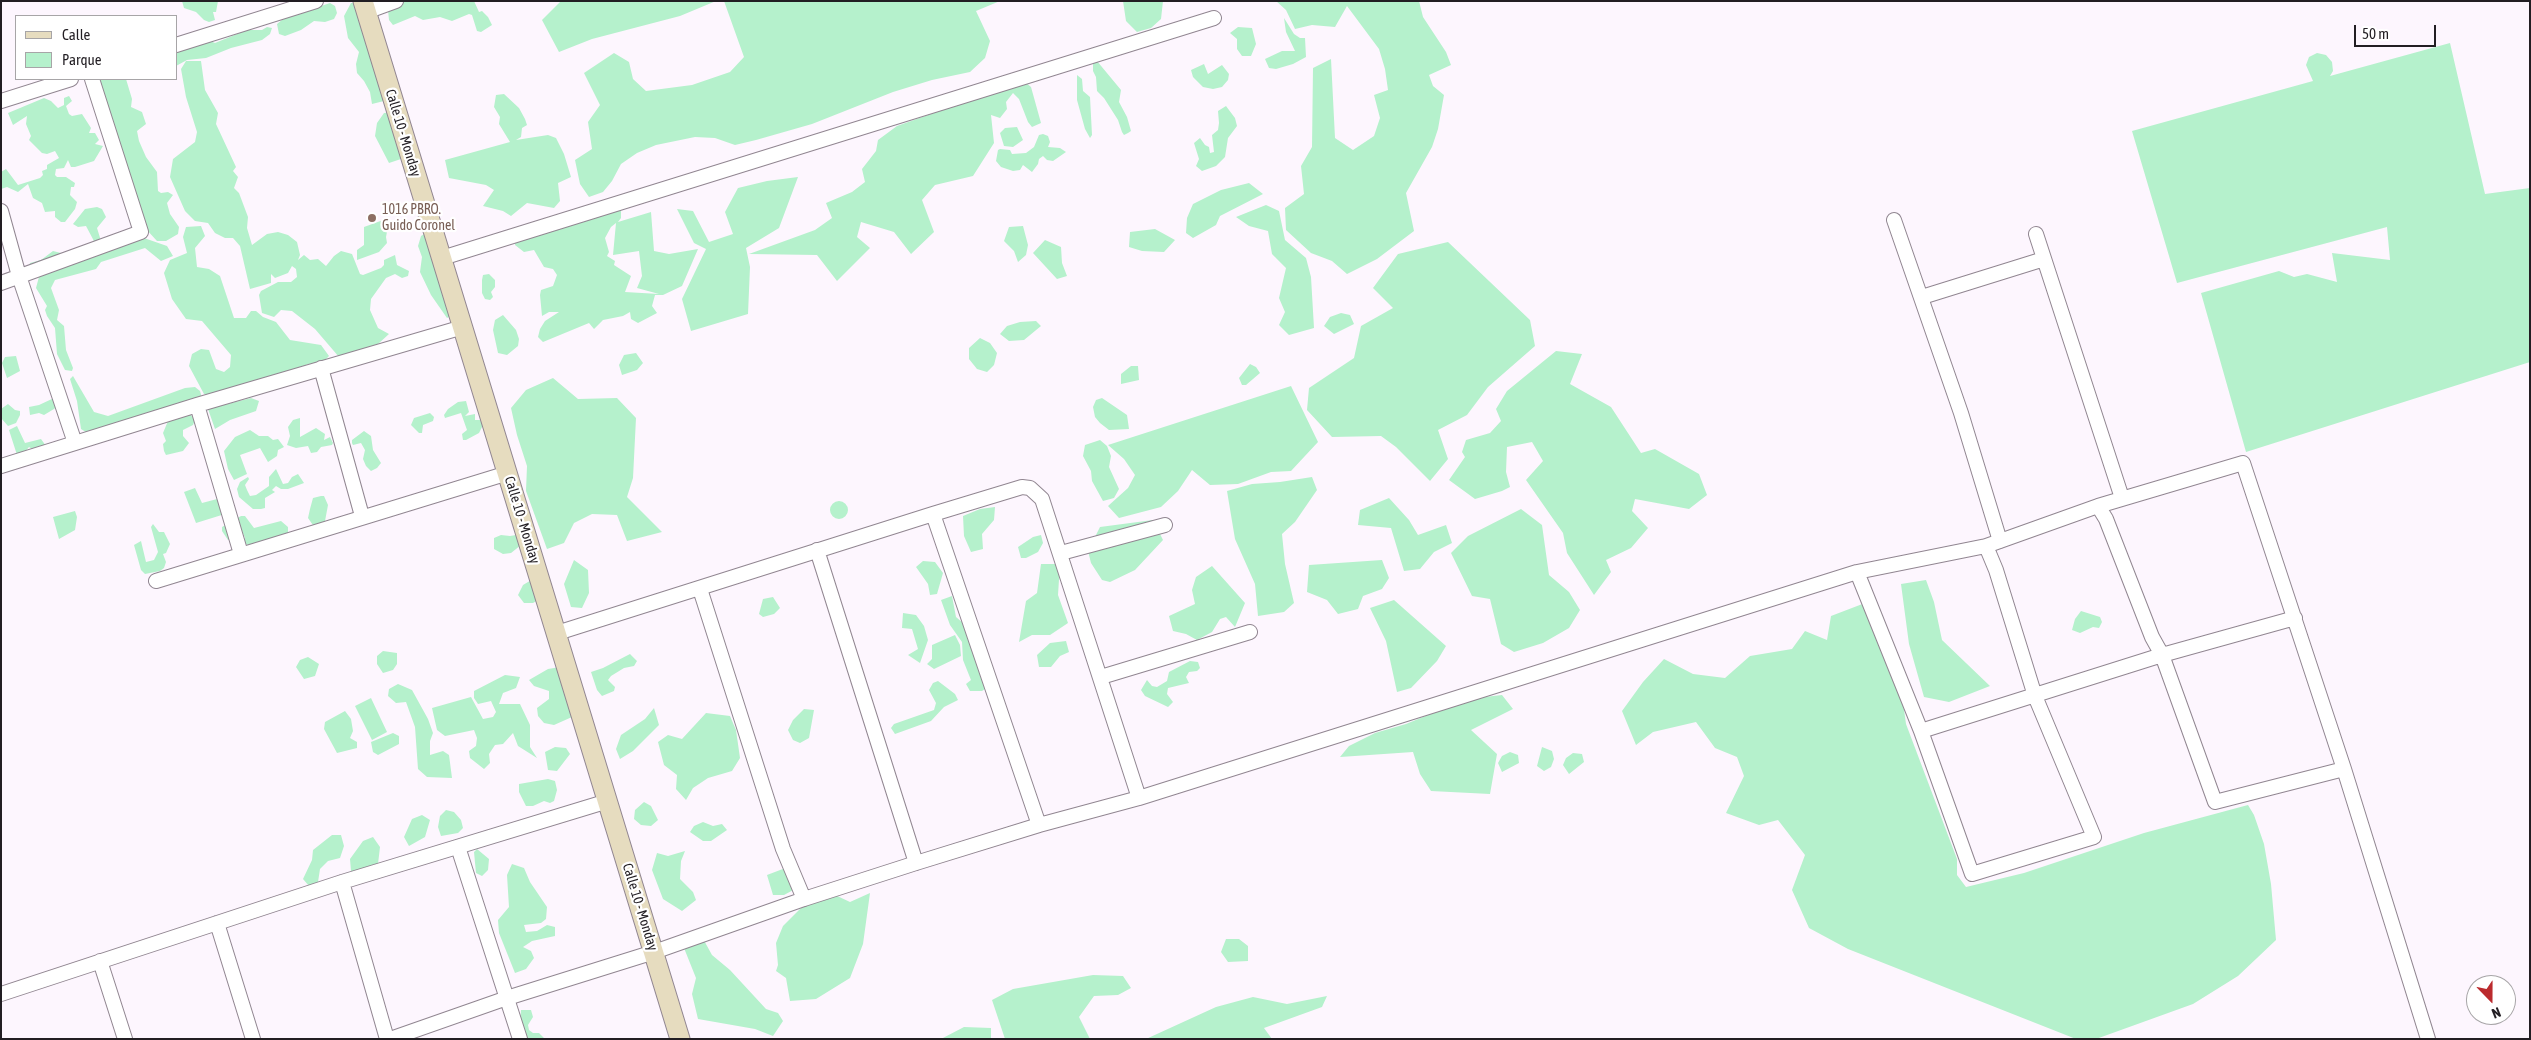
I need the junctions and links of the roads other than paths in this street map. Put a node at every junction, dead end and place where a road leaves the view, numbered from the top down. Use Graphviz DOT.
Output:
graph roads {
  1 [pos="316,1"];
  2 [pos="396,1"];
  3 [pos="365,6"];
  4 [pos="1214,18"];
  5 [pos="178,44"];
  6 [pos="68,80"];
  7 [pos="92,80"];
  8 [pos="1,101"];
  9 [pos="1,211"];
  10 [pos="1894,220"];
  11 [pos="2036,234"];
  12 [pos="442,258"];
  13 [pos="2044,259"];
  14 [pos="19,276"];
  15 [pos="1,282"];
  16 [pos="1922,297"];
  17 [pos="463,327"];
  18 [pos="321,368"];
  19 [pos="197,405"];
  20 [pos="76,443"];
  21 [pos="1,466"];
  22 [pos="508,473"];
  23 [pos="2122,498"];
  24 [pos="2098,506"];
  25 [pos="933,514"];
  26 [pos="362,516"];
  27 [pos="1165,525"];
  28 [pos="1993,543"];
  29 [pos="817,550"];
  30 [pos="1061,553"];
  31 [pos="241,554"];
  32 [pos="1857,572"];
  33 [pos="156,581"];
  34 [pos="700,590"];
  35 [pos="2295,618"];
  36 [pos="1250,632"];
  37 [pos="556,633"];
  38 [pos="2162,655"];
  39 [pos="1100,677"];
  40 [pos="2035,696"];
  41 [pos="1921,731"];
  42 [pos="2344,769"];
  43 [pos="1138,798"];
  44 [pos="608,801"];
  45 [pos="1039,825"];
  46 [pos="458,847"];
  47 [pos="916,863"];
  48 [pos="342,882"];
  49 [pos="804,899"];
  50 [pos="217,923"];
  51 [pos="654,952"];
  52 [pos="100,961"];
  53 [pos="1,994"];
  54 [pos="507,998"];
  55 [pos="125,1039"];
  56 [pos="253,1039"];
  57 [pos="389,1039"];
  58 [pos="520,1039"];
  59 [pos="680,1039"];
  60 [pos="2428,1039"];
  1 -- 5 [label="street"];
  2 -- 3 [label="street"];
  3 -- 12 [label="street, Calle 10 - Monday"];
  4 -- 12 [label="street"];
  6 -- 8 [label="street"];
  7 -- 14 [label="street"];
  9 -- 14 [label="street"];
  10 -- 16 [label="street"];
  11 -- 13 [label="street"];
  12 -- 17 [label="street, Calle 10 - Monday"];
  13 -- 16 [label="street"];
  13 -- 23 [label="street"];
  14 -- 15 [label="street"];
  14 -- 20 [label="street"];
  16 -- 28 [label="street"];
  17 -- 18 [label="street"];
  17 -- 22 [label="street, Calle 10 - Monday"];
  18 -- 19 [label="street"];
  18 -- 26 [label="street"];
  19 -- 20 [label="street"];
  19 -- 31 [label="street"];
  20 -- 21 [label="street"];
  22 -- 26 [label="street"];
  22 -- 37 [label="street, Calle 10 - Monday"];
  23 -- 24 [label="street"];
  23 -- 35 [label="street"];
  24 -- 28 [label="street"];
  24 -- 38 [label="street"];
  25 -- 29 [label="street"];
  25 -- 30 [label="street"];
  25 -- 45 [label="street"];
  26 -- 31 [label="street"];
  27 -- 30 [label="street"];
  28 -- 32 [label="street"];
  28 -- 40 [label="street"];
  29 -- 34 [label="street"];
  29 -- 47 [label="street"];
  30 -- 39 [label="street"];
  31 -- 33 [label="street"];
  32 -- 41 [label="street"];
  32 -- 43 [label="street"];
  34 -- 37 [label="street"];
  34 -- 49 [label="street"];
  35 -- 38 [label="street"];
  35 -- 42 [label="street"];
  36 -- 39 [label="street"];
  37 -- 44 [label="street, Calle 10 - Monday"];
  38 -- 40 [label="street"];
  38 -- 42 [label="street"];
  39 -- 43 [label="street"];
  40 -- 41 [label="street"];
  40 -- 41 [label="street"];
  42 -- 60 [label="street"];
  43 -- 45 [label="street"];
  44 -- 46 [label="street"];
  44 -- 51 [label="street, Calle 10 - Monday"];
  45 -- 47 [label="street"];
  46 -- 48 [label="street"];
  46 -- 54 [label="street"];
  47 -- 49 [label="street"];
  48 -- 50 [label="street"];
  48 -- 57 [label="street"];
  49 -- 51 [label="street"];
  50 -- 52 [label="street"];
  50 -- 56 [label="street"];
  51 -- 54 [label="street"];
  51 -- 59 [label="street, Calle 10 - Monday"];
  52 -- 53 [label="street"];
  52 -- 55 [label="street"];
  54 -- 57 [label="street"];
  54 -- 58 [label="street"];
}
